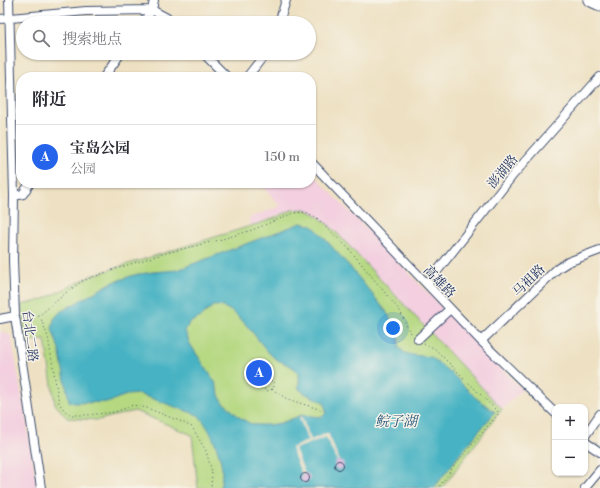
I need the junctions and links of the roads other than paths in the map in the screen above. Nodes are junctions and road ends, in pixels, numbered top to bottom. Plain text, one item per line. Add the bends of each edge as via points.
1 (9, 0) edge
2 (154, 0) edge
3 (286, 0) edge
4 (589, 0) edge
5 (600, 5) edge
6 (152, 10) junction
7 (38, 16) edge
8 (148, 16) edge
9 (163, 16) edge
10 (281, 16) edge
11 (16, 18) edge
12 (0, 19) edge
13 (9, 19) junction
14 (116, 60) edge
15 (210, 60) edge
16 (260, 60) edge
17 (108, 72) edge
18 (222, 72) edge
19 (251, 72) edge
20 (600, 77) edge
21 (316, 167) edge
22 (27, 188) edge
23 (14, 196) junction
24 (600, 250) edge
25 (427, 284) junction
26 (450, 309) junction
27 (15, 316) junction
28 (0, 319) edge
29 (418, 339) road end
30 (481, 341) junction
31 (552, 410) edge
32 (600, 414) edge
33 (588, 432) edge
34 (588, 444) edge
35 (600, 452) edge
36 (600, 470) edge
37 (41, 488) edge
38 (585, 488) edge

1 - 13 street, 台北二路
2 - 6 street
3 - 10 street
4 - 5 main road
6 - 7 street via 86,11
6 - 8 street
6 - 9 street
11 - 13 street
12 - 13 street
13 - 23 street, 台北二路
14 - 17 street
15 - 18 street
16 - 19 street
20 - 25 street, 澎湖路 via 513,175
21 - 25 street, 高雄路
22 - 23 street via 23,194
23 - 27 street, 台北二路
24 - 30 street, 马祖路 via 557,269
25 - 26 street, 高雄路
26 - 29 street
26 - 30 street, 高雄路
27 - 28 street
27 - 37 street, 台北二路
30 - 31 street, 高雄路
32 - 33 street
34 - 35 street
36 - 38 street

